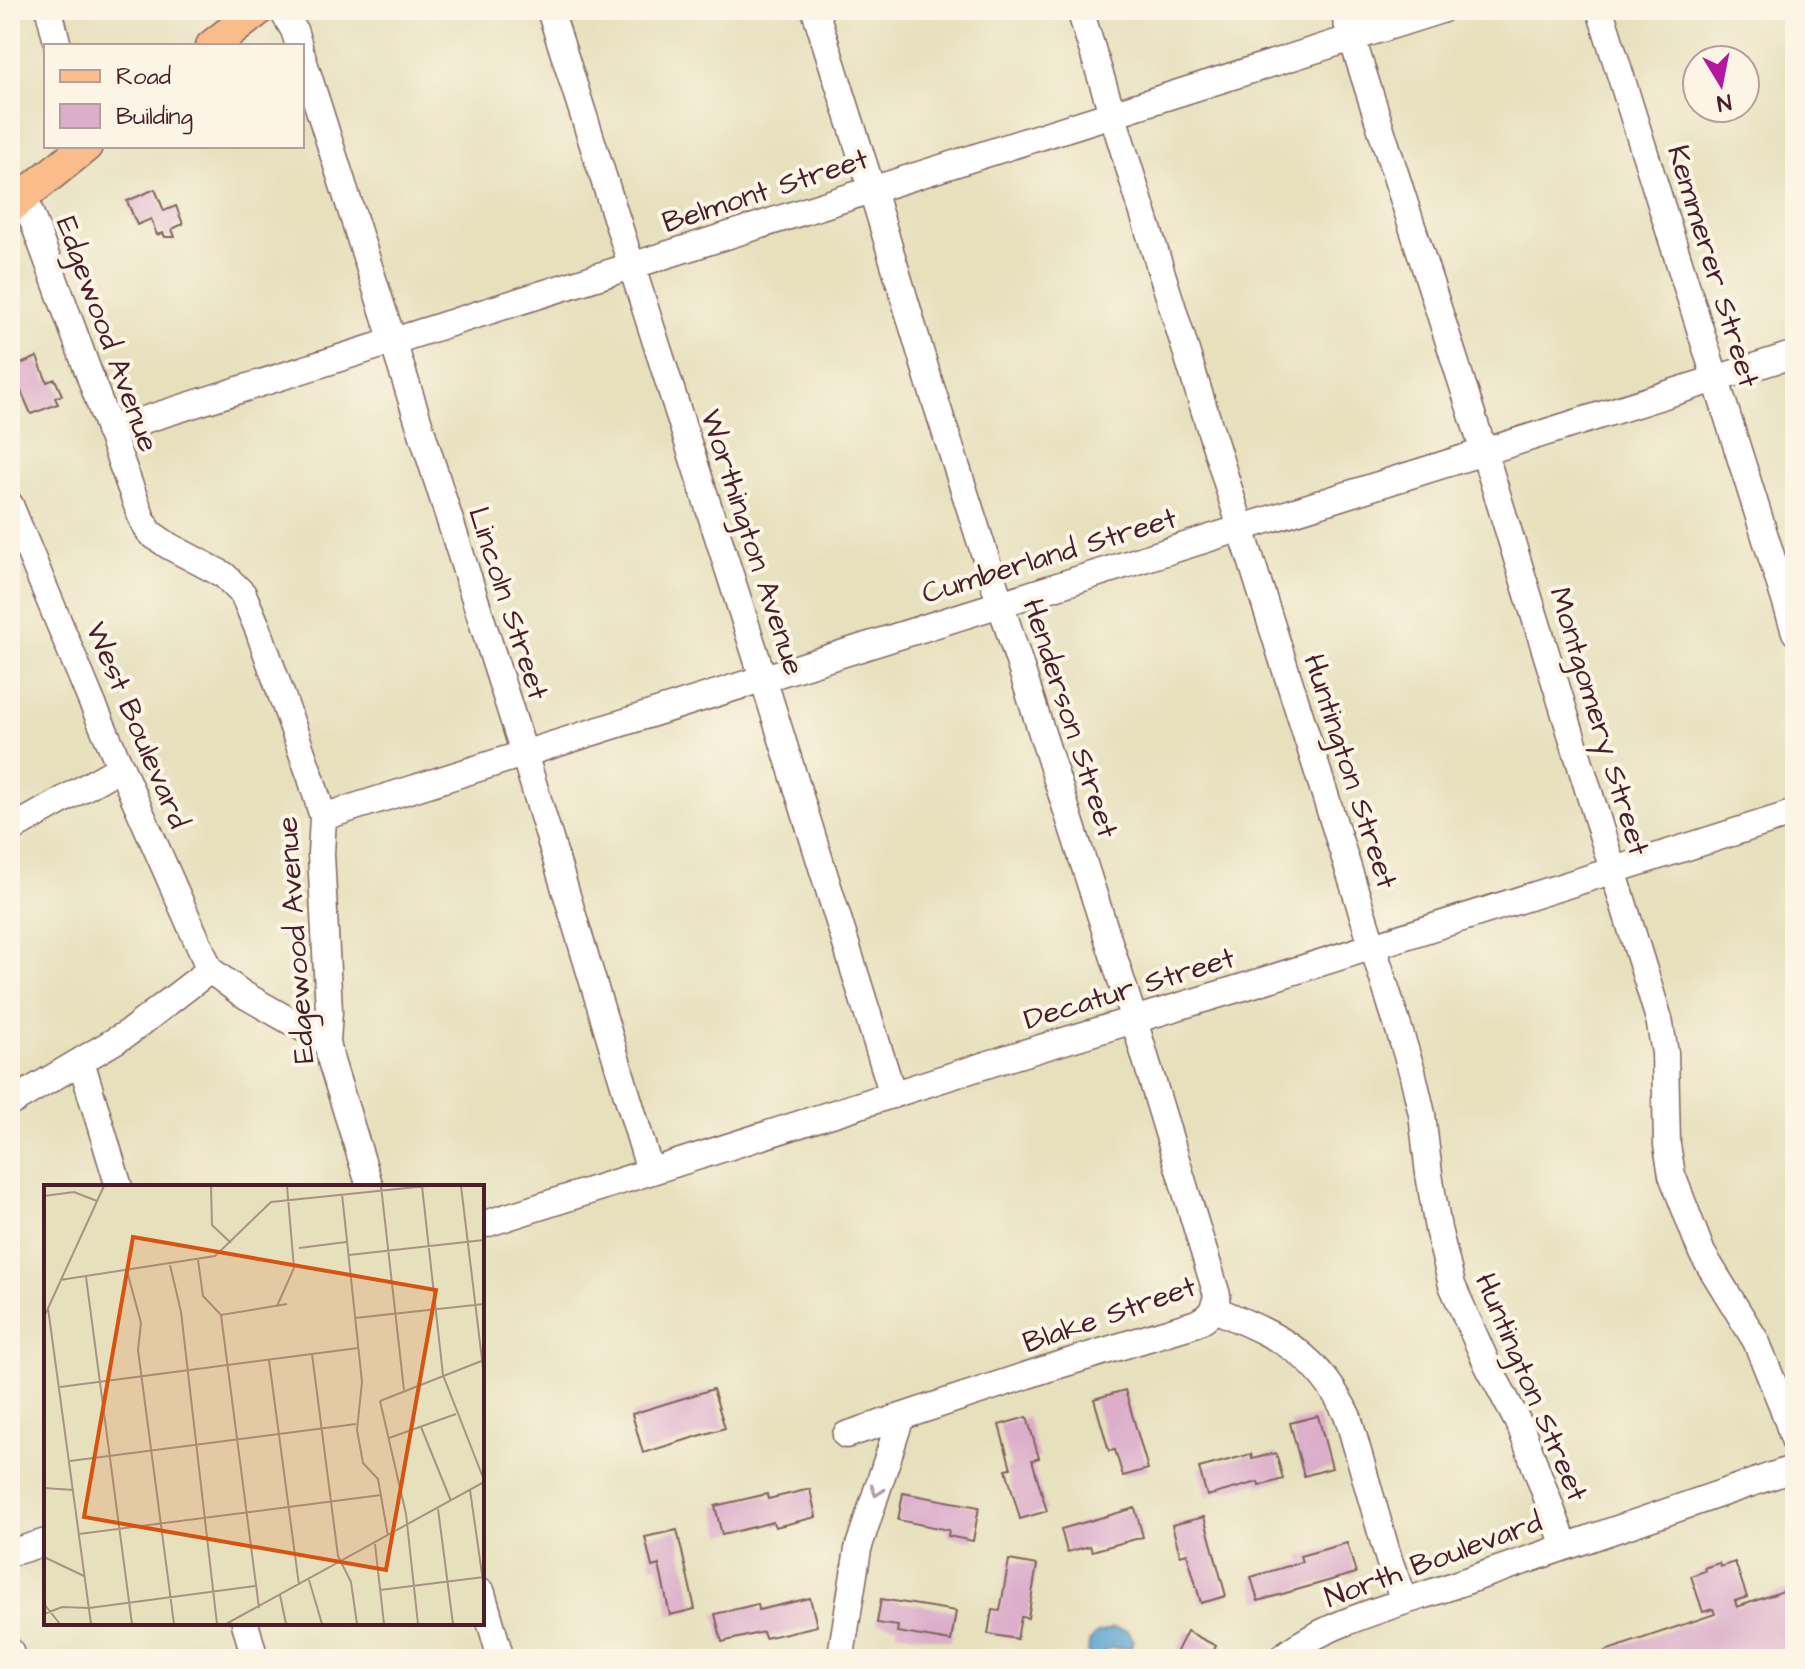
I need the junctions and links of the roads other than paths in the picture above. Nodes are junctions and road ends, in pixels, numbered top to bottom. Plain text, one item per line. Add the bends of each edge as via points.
1 (49, 10) edge
2 (258, 10) edge
3 (282, 10) edge
4 (550, 10) edge
5 (815, 10) edge
6 (1080, 10) edge
7 (1343, 10) edge
8 (1441, 10) edge
9 (1600, 10) edge
10 (1351, 38) junction
11 (58, 44) edge
12 (215, 44) edge
13 (298, 44) edge
14 (304, 62) edge
15 (1112, 114) junction
16 (83, 148) edge
17 (872, 190) junction
18 (17, 201) edge
19 (632, 266) junction
20 (392, 342) junction
21 (1795, 354) edge
22 (1716, 379) junction
23 (109, 431) junction
24 (1484, 452) junction
25 (10, 505) edge
26 (1241, 528) junction
27 (1001, 604) junction
28 (1795, 632) edge
29 (763, 678) junction
30 (524, 753) junction
31 (121, 767) junction
32 (1795, 813) edge
33 (323, 817) junction
34 (10, 830) edge
35 (1613, 871) junction
36 (1373, 946) junction
37 (210, 970) junction
38 (1134, 1020) junction
39 (327, 1042) junction
40 (81, 1061) junction
41 (893, 1095) junction
42 (10, 1103) edge
43 (650, 1171) junction
44 (118, 1185) edge
45 (369, 1185) edge
46 (484, 1224) edge
47 (1214, 1309) junction
48 (901, 1417) junction
49 (846, 1435) dead end
50 (1795, 1442) edge
51 (1795, 1468) edge
52 (44, 1543) edge
53 (1565, 1546) junction
54 (10, 1553) edge
55 (484, 1600) edge
56 (1404, 1601) junction
57 (246, 1625) edge
58 (10, 1651) edge
59 (12, 1659) edge
60 (255, 1659) edge
61 (501, 1659) edge
62 (843, 1659) edge
63 (1280, 1659) edge

1 - 11 street
2 - 12 main road
3 - 13 street
4 - 19 street, Worthington Avenue
5 - 17 street, Henderson Street
6 - 15 street, Huntington Street
7 - 10 street, Montgomery Street
8 - 10 street, Belmont Street
9 - 22 street, Kemmerer Street
10 - 15 street, Belmont Street
10 - 24 street, Montgomery Street
14 - 20 street, Lincoln Street
15 - 17 street, Belmont Street
15 - 26 street, Huntington Street
16 - 18 main road
17 - 19 street, Belmont Street
17 - 27 street, Henderson Street
18 - 23 street, Edgewood Avenue
19 - 20 street, Belmont Street
19 - 29 street, Worthington Avenue
20 - 23 street, Belmont Street
20 - 30 street, Lincoln Street
21 - 22 street, Cumberland Street
22 - 24 street, Cumberland Street
22 - 28 street, Kemmerer Street
23 - 33 street, Edgewood Avenue via 150,533 224,575 243,594
24 - 26 street, Cumberland Street
24 - 35 street, Montgomery Street
25 - 31 street, West Boulevard
26 - 27 street, Cumberland Street
26 - 36 street, Huntington Street
27 - 29 street, Cumberland Street
27 - 38 street, Henderson Street
29 - 30 street, Cumberland Street
29 - 41 street, Worthington Avenue
30 - 33 street, Cumberland Street
30 - 43 street, Lincoln Street
31 - 34 street
31 - 37 street, West Boulevard
32 - 35 street, Decatur Street
33 - 39 street, Edgewood Avenue
35 - 36 street, Decatur Street
35 - 50 street, Montgomery Street via 1659,1019 1672,1175 1702,1253 1756,1341
36 - 38 street, Decatur Street
36 - 53 street, Huntington Street via 1412,1071 1452,1285 1521,1428
37 - 39 street
37 - 40 street via 128,1033
38 - 41 street, Decatur Street
38 - 47 street, Henderson Street via 1217,1295
39 - 45 street, Edgewood Avenue
40 - 42 street
40 - 44 street
41 - 43 street, Decatur Street
43 - 46 street, Decatur Street
47 - 48 street, Blake Street via 1194,1324
47 - 56 street, Blake Street via 1293,1348 1338,1396
48 - 49 street, Blake Street
48 -> 62 street via 858,1549
51 - 53 street, North Boulevard
52 - 54 street
53 - 56 street, North Boulevard
55 - 61 street
56 - 63 street, North Boulevard via 1309,1640
57 - 60 street
58 - 59 street

